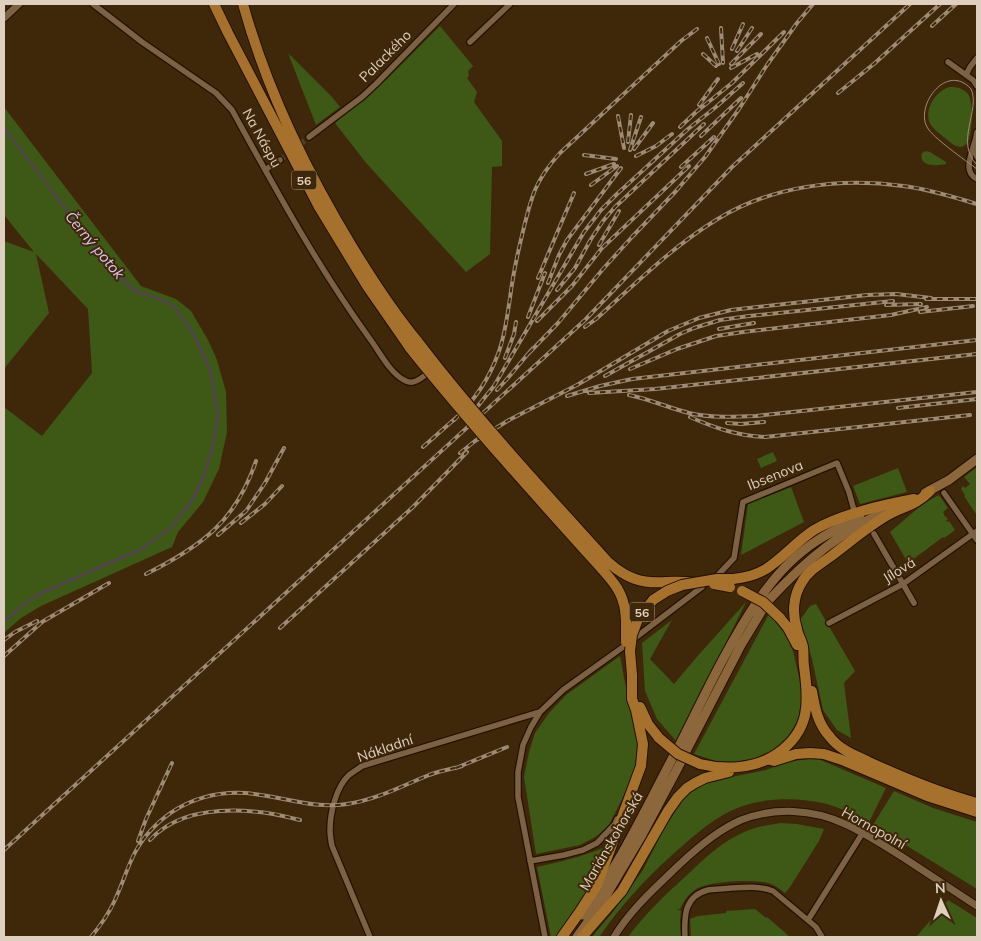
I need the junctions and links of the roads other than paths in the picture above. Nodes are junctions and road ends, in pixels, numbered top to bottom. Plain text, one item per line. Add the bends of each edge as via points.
1 (19, 4) edge
2 (92, 4) edge
3 (214, 4) edge
4 (243, 4) edge
5 (454, 4) edge
6 (510, 4) edge
7 (4, 18) edge
8 (470, 42) dead end
9 (977, 58) edge
10 (948, 62) dead end
11 (966, 75) junction
12 (977, 86) edge
13 (977, 132) edge
14 (309, 137) tunnel mouth
15 (975, 144) junction
16 (977, 157) edge
17 (280, 160) tunnel mouth
18 (265, 170) junction
19 (977, 179) edge
20 (414, 345) junction
21 (424, 376) dead end
22 (977, 459) edge
23 (930, 491) junction
24 (944, 493) dead end
25 (912, 500) junction
26 (855, 514) junction
27 (874, 534) dead end
28 (976, 535) edge
29 (717, 576) dead end
30 (732, 583) junction
31 (903, 584) junction
32 (700, 585) junction
33 (914, 603) dead end
34 (829, 623) dead end
35 (635, 638) dead end
36 (623, 647) dead end
37 (803, 658) junction
38 (632, 674) junction
39 (540, 712) junction
40 (680, 754) junction
41 (762, 761) junction
42 (730, 769) junction
43 (882, 772) junction
44 (915, 786) junction
45 (627, 802) junction
46 (977, 803) edge
47 (977, 812) edge
48 (862, 834) junction
49 (530, 861) junction
50 (977, 906) edge
51 (808, 920) junction
52 (370, 937) edge
53 (545, 937) edge
54 (562, 937) edge
55 (567, 937) edge
56 (577, 937) edge
57 (582, 937) edge
58 (614, 937) edge
59 (684, 937) edge
60 (822, 937) edge

1 - 7 street
2 - 18 street, Na Náspu via 220,96 232,110
3 - 20 highway, 56 via 318,207 363,280
4 - 20 highway, 56 via 276,100 309,171
5 - 14 street, Palackého via 376,84
6 - 8 street
9 - 11 street
10 - 11 street
11 - 12 street
13 - 15 street
15 - 16 street
15 - 19 street via 968,165
17 - 18 street
18 - 21 street, Na Náspu via 329,278 390,367 405,382 418,381
20 - 32 highway, 56, bridge via 617,570 640,580 680,580
20 - 38 highway, 56, bridge via 450,398 617,588 625,610 625,650
22 - 23 main road, Mariánskohorská
23 - 25 main road, Mariánskohorská
23 - 37 highway via 916,502 889,514 806,576 797,592 794,609
24 - 28 street
25 - 26 highway
25 - 40 main road, Mariánskohorská via 833,531 783,569
26 - 29 street, Ibsenova via 837,463 742,502 734,558
26 - 30 highway via 812,531 765,570
27 - 31 street
28 - 31 street, Jílová
30 - 32 highway, 56, bridge
30 - 37 highway, 56, bridge via 763,602 780,618
31 - 33 street
31 - 34 street, Jílová
32 - 35 street
32 - 38 highway, 56, bridge via 667,591 643,612 632,635
36 - 39 street, Nákladní via 563,690
37 - 41 highway, 56 via 808,690 805,715 788,744
37 - 43 highway, 56 via 823,728 842,748
38 - 42 highway, 56, bridge via 640,708 648,724 668,747 700,764
38 - 45 highway via 632,699 643,750
39 - 49 street, Nákladní via 523,745 518,772 518,797
39 - 52 street, Nákladní via 362,766 348,776 333,804 330,832 332,846
40 - 55 main road, Mariánskohorská via 592,903
40 - 56 main road, Mariánskohorská via 637,844
41 - 42 highway, 56
41 - 43 highway, 56 via 796,754 824,754
42 - 57 highway via 695,783 678,797 622,891
43 - 44 highway, 56
44 - 46 highway, 56
44 - 47 highway, 56 via 946,803
45 - 49 street via 615,824 597,843 570,854
45 - 54 highway via 597,885
48 - 50 street, Hornopolní
48 - 51 street
48 - 58 street, Hornopolní via 836,820 798,812 773,812 742,820 719,832 686,858 641,902
49 - 53 street, Nákladní
51 - 59 street via 768,889 709,890 694,897 690,904 684,920
51 - 60 street

